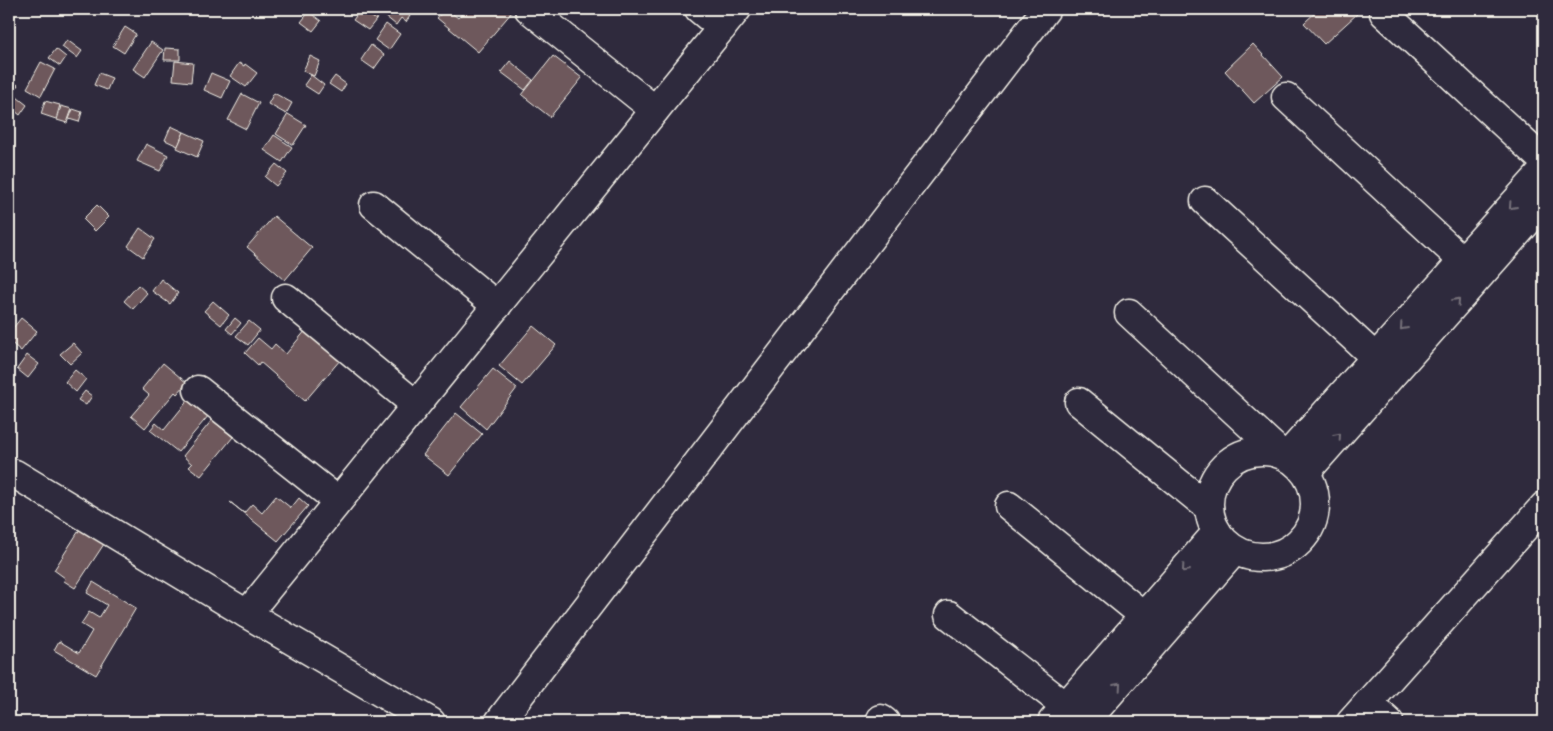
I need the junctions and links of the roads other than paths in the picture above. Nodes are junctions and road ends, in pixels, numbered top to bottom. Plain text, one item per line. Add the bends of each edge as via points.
1 (530, 9) edge
2 (699, 9) edge
3 (1046, 9) edge
4 (1384, 13) dead end
5 (730, 18) edge
6 (1286, 97) dead end
7 (655, 110) junction
8 (1544, 161) edge
9 (1544, 170) edge
10 (1205, 201) dead end
11 (1544, 203) edge
12 (374, 205) dead end
13 (1462, 261) junction
14 (286, 298) dead end
15 (497, 306) junction
16 (1129, 313) dead end
17 (1384, 366) junction
18 (198, 390) dead end
19 (1079, 402) dead end
20 (416, 405) junction
21 (1291, 460) junction
22 (9, 472) edge
23 (338, 501) junction
24 (1010, 506) dead end
25 (1544, 506) edge
26 (1220, 530) junction
27 (247, 614) junction
28 (949, 614) dead end
29 (1154, 624) junction
30 (1360, 713) edge
31 (1072, 718) edge
32 (431, 722) edge
33 (499, 722) edge
34 (1389, 722) edge

1 - 7 street
2 - 5 street
3 - 33 street
4 - 8 street
5 - 7 street
6 - 13 street
7 - 15 street
9 -> 13 street
10 - 17 street
17 -> 11 street
12 - 15 street
13 -> 17 street
14 - 20 street
15 - 20 street
16 - 21 street
17 - 21 street
18 - 23 street
19 - 26 street
20 - 23 street
21 - 26 street via 1254,451 1230,461 1213,482
21 - 26 street via 1315,495 1314,519 1302,540 1282,553 1258,557
22 - 27 street
23 - 27 street
24 - 29 street
25 - 30 street
26 - 29 street
27 - 32 street
28 - 31 street
29 - 31 street
30 - 34 street

